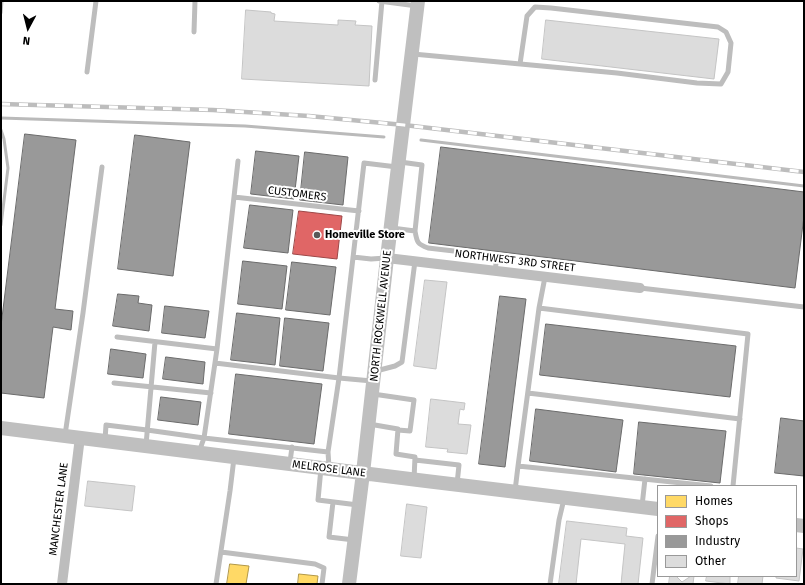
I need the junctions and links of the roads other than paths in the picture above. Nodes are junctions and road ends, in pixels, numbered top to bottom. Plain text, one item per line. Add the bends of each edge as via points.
1 (96, 1) edge
2 (195, 1) edge
3 (381, 1) edge
4 (418, 3) edge
5 (194, 32) dead end
6 (412, 54) junction
7 (520, 64) junction
8 (87, 72) dead end
9 (375, 80) dead end
10 (238, 161) dead end
11 (399, 164) junction
12 (102, 167) dead end
13 (234, 197) junction
14 (358, 211) junction
15 (391, 228) junction
16 (415, 231) junction
17 (353, 257) junction
18 (387, 258) junction
19 (415, 262) junction
20 (495, 271) junction
21 (545, 277) junction
22 (640, 288) joint
23 (804, 307) edge
24 (539, 308) junction
25 (117, 337) dead end
26 (156, 342) junction
27 (217, 349) junction
28 (215, 363) junction
29 (339, 378) junction
30 (373, 382) junction
31 (114, 383) dead end
32 (152, 387) junction
33 (210, 393) junction
34 (528, 394) junction
35 (740, 419) junction
36 (368, 424) junction
37 (1, 428) edge
38 (147, 430) junction
39 (398, 430) junction
40 (65, 436) junction
41 (80, 437) junction
42 (204, 438) junction
43 (105, 441) junction
44 (146, 446) junction
45 (292, 447) junction
46 (328, 452) junction
47 (199, 453) junction
48 (234, 457) junction
49 (415, 460) junction
50 (289, 464) junction
51 (518, 466) junction
52 (325, 468) junction
53 (363, 473) junction
54 (645, 479) junction
55 (414, 480) junction
56 (457, 485) junction
57 (702, 485) edge
58 (733, 485) edge
59 (515, 492) junction
60 (564, 498) junction
61 (334, 502) junction
62 (359, 506) junction
63 (642, 507) junction
64 (657, 509) edge
65 (354, 540) junction
66 (657, 544) edge
67 (221, 552) junction
68 (62, 584) edge
69 (216, 584) edge
70 (322, 584) edge
71 (349, 584) edge
72 (550, 584) edge
73 (652, 584) edge

1 - 8 lane
2 - 5 lane
3 - 4 lane
3 - 9 lane
4 - 6 street, NORTH ROCKWELL AVENUE
6 - 7 lane
6 - 11 street, NORTH ROCKWELL AVENUE
7 - 7 lane via 721,84 728,72 731,43 726,32 718,27 535,7 527,16
10 - 13 lane
11 - 14 lane via 364,163
11 - 15 street, NORTH ROCKWELL AVENUE
11 - 16 lane via 422,165
12 - 40 lane
13 - 14 lane, CUSTOMERS
13 - 27 lane
14 - 17 lane
15 - 16 lane
15 - 18 street, NORTH ROCKWELL AVENUE
16 - 20 lane via 421,246 497,256
17 - 18 lane
17 - 29 lane
18 - 19 street, NORTHWEST 3RD STREET
18 - 30 street, NORTH ROCKWELL AVENUE
19 - 20 street, NORTHWEST 3RD STREET
19 - 30 lane via 402,362
20 - 21 street, NORTHWEST 3RD STREET
21 - 22 street, NORTHWEST 3RD STREET
21 - 24 lane
22 - 23 lane
24 - 34 lane
24 - 35 lane via 748,334
25 - 26 lane
26 - 27 lane
26 - 32 lane
27 - 28 lane
28 - 29 lane
28 - 33 lane
29 - 30 lane
29 - 46 lane
30 - 36 street, NORTH ROCKWELL AVENUE
30 - 39 lane via 414,400 410,431
31 - 32 lane
32 - 33 lane
32 - 38 lane
33 - 42 lane
34 - 35 lane
34 - 51 lane
35 - 58 lane
36 - 39 lane
36 - 53 street, NORTH ROCKWELL AVENUE
37 - 40 street, MELROSE LANE
38 - 42 lane
38 - 43 lane via 106,425
38 - 44 lane
39 - 49 lane via 396,454 415,457
40 - 41 street, MELROSE LANE
41 - 43 street, MELROSE LANE
41 - 68 street, MANCHESTER LANE
42 - 45 lane
42 - 47 lane
43 - 44 street, MELROSE LANE
44 - 47 street, MELROSE LANE
45 - 46 lane
45 - 50 lane
46 - 52 lane
47 - 48 street, MELROSE LANE
48 - 50 street, MELROSE LANE
48 - 67 lane
49 - 55 lane
49 - 56 lane via 459,465
50 - 52 street, MELROSE LANE
51 - 54 lane
51 - 59 lane
52 - 53 street, MELROSE LANE
52 - 61 lane via 318,500
53 - 55 street, MELROSE LANE
53 - 62 street, NORTH ROCKWELL AVENUE
54 - 57 lane
54 - 63 lane
55 - 56 street, MELROSE LANE
56 - 59 street, MELROSE LANE
59 - 60 street, MELROSE LANE
60 - 63 street, MELROSE LANE
60 - 72 lane
61 - 62 lane
61 - 65 lane via 329,537
62 - 65 street, NORTH ROCKWELL AVENUE
63 - 64 street, MELROSE LANE
65 - 71 street, NORTH ROCKWELL AVENUE
66 - 73 lane
67 - 69 lane
67 - 70 lane via 315,564 324,568

